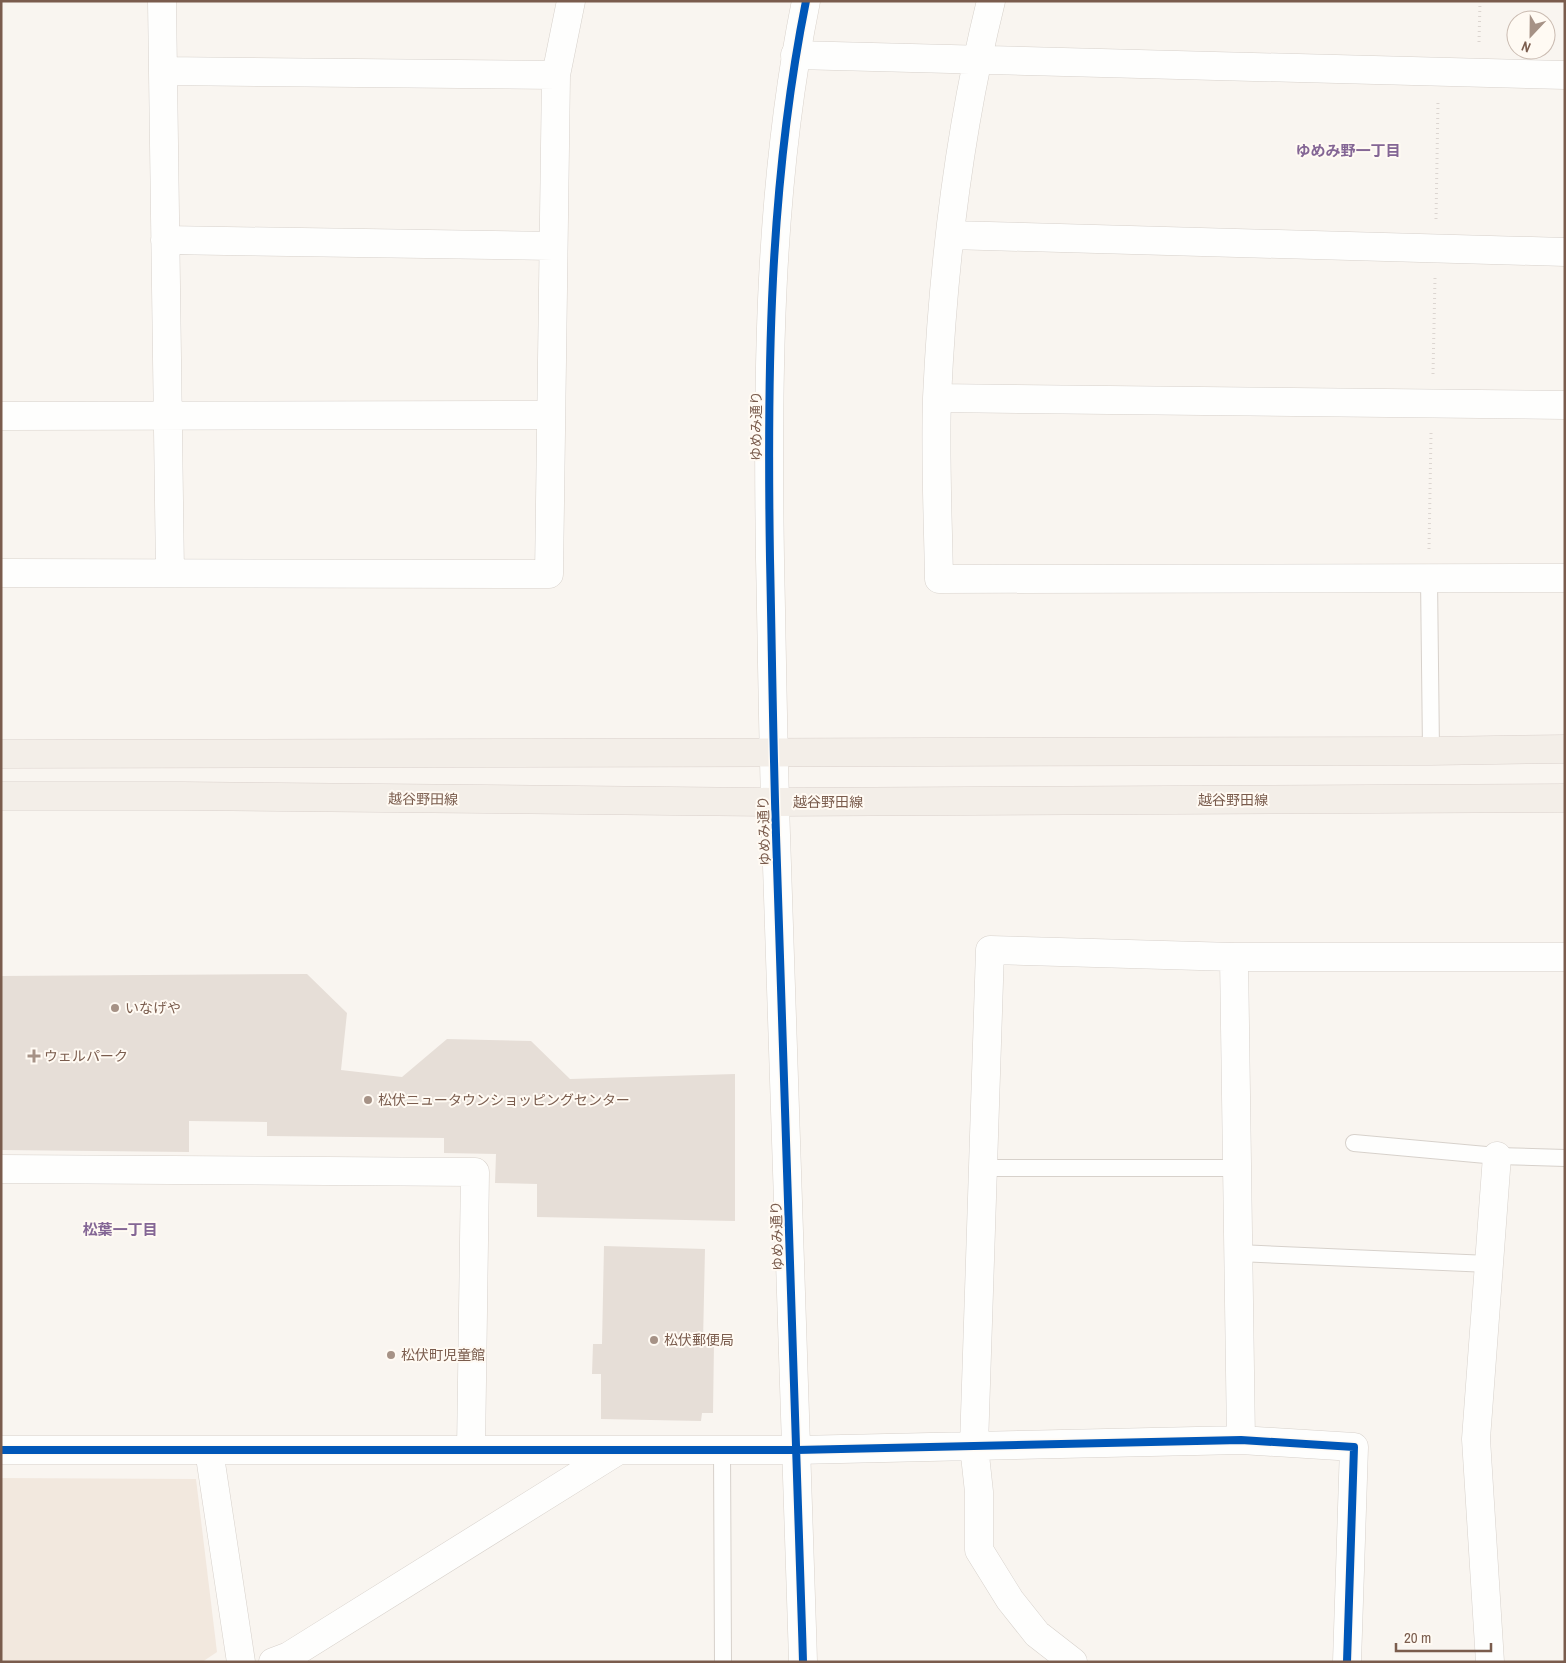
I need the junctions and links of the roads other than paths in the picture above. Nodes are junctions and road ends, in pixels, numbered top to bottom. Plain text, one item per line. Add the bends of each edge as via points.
1 (162, 1) edge
2 (572, 1) edge
3 (806, 1) edge
4 (990, 1) edge
5 (795, 55) junction
6 (976, 60) junction
7 (163, 71) junction
8 (556, 75) junction
9 (1565, 75) edge
10 (950, 235) junction
11 (165, 240) junction
12 (553, 246) junction
13 (1565, 252) edge
14 (937, 398) junction
15 (1, 403) edge
16 (1565, 405) edge
17 (1, 416) edge
18 (168, 416) junction
19 (551, 416) junction
20 (1, 573) edge
21 (170, 573) junction
22 (1429, 578) junction
23 (1565, 578) edge
24 (1565, 749) edge
25 (773, 751) junction
26 (1431, 751) junction
27 (1, 754) edge
28 (1, 796) edge
29 (1565, 798) edge
30 (775, 802) junction
31 (1565, 956) edge
32 (1234, 957) junction
33 (1354, 1143) dead end
34 (1497, 1156) junction
35 (1565, 1158) edge
36 (983, 1168) junction
37 (1237, 1168) junction
38 (1, 1169) edge
39 (1238, 1252) junction
40 (1489, 1264) junction
41 (1240, 1440) junction
42 (974, 1446) junction
43 (1, 1450) edge
44 (209, 1450) junction
45 (471, 1450) junction
46 (619, 1450) junction
47 (722, 1450) junction
48 (797, 1450) junction
49 (241, 1662) edge
50 (273, 1662) edge
51 (723, 1662) edge
52 (804, 1662) edge
53 (1073, 1662) edge
54 (1347, 1662) edge
55 (1490, 1662) edge

1 - 7 street
2 - 8 street
3 - 5 street, ゆめみ通り
4 - 6 street
5 - 6 street
5 - 25 street, ゆめみ通り via 771,297 768,426
6 - 9 street
6 - 10 street
7 - 8 street
7 - 11 street
8 - 12 street
10 - 13 street
10 - 14 street
11 - 12 street
11 - 18 street
12 - 19 street
14 - 16 street
14 - 22 street via 939,579
15 - 17 street
17 - 18 street
18 - 19 street
18 - 21 street
19 - 21 street via 549,574
20 - 21 street
22 - 23 street
22 - 26 lane
24 - 26 main road
25 - 26 main road
25 - 27 main road
25 - 30 street, ゆめみ通り
28 - 30 main road, 越谷野田線
29 - 30 main road, 越谷野田線
30 - 48 street, ゆめみ通り
31 - 32 street
32 - 36 street via 990,950
32 - 37 street
33 - 34 lane
34 - 35 lane
34 - 40 street
36 - 37 lane
36 - 42 street
37 - 39 street
38 - 45 street via 475,1172
39 - 40 lane
39 - 41 street
40 - 55 street via 1476,1439
41 - 42 street
41 - 54 street via 1354,1447
42 - 48 street
42 - 53 street via 979,1492 979,1550 1010,1600 1037,1634
43 - 44 street
44 - 45 street
44 - 49 street
45 - 46 street
46 - 47 street
46 - 50 street via 289,1656
47 - 48 street
47 - 51 lane
48 - 52 street, ゆめみ通り

